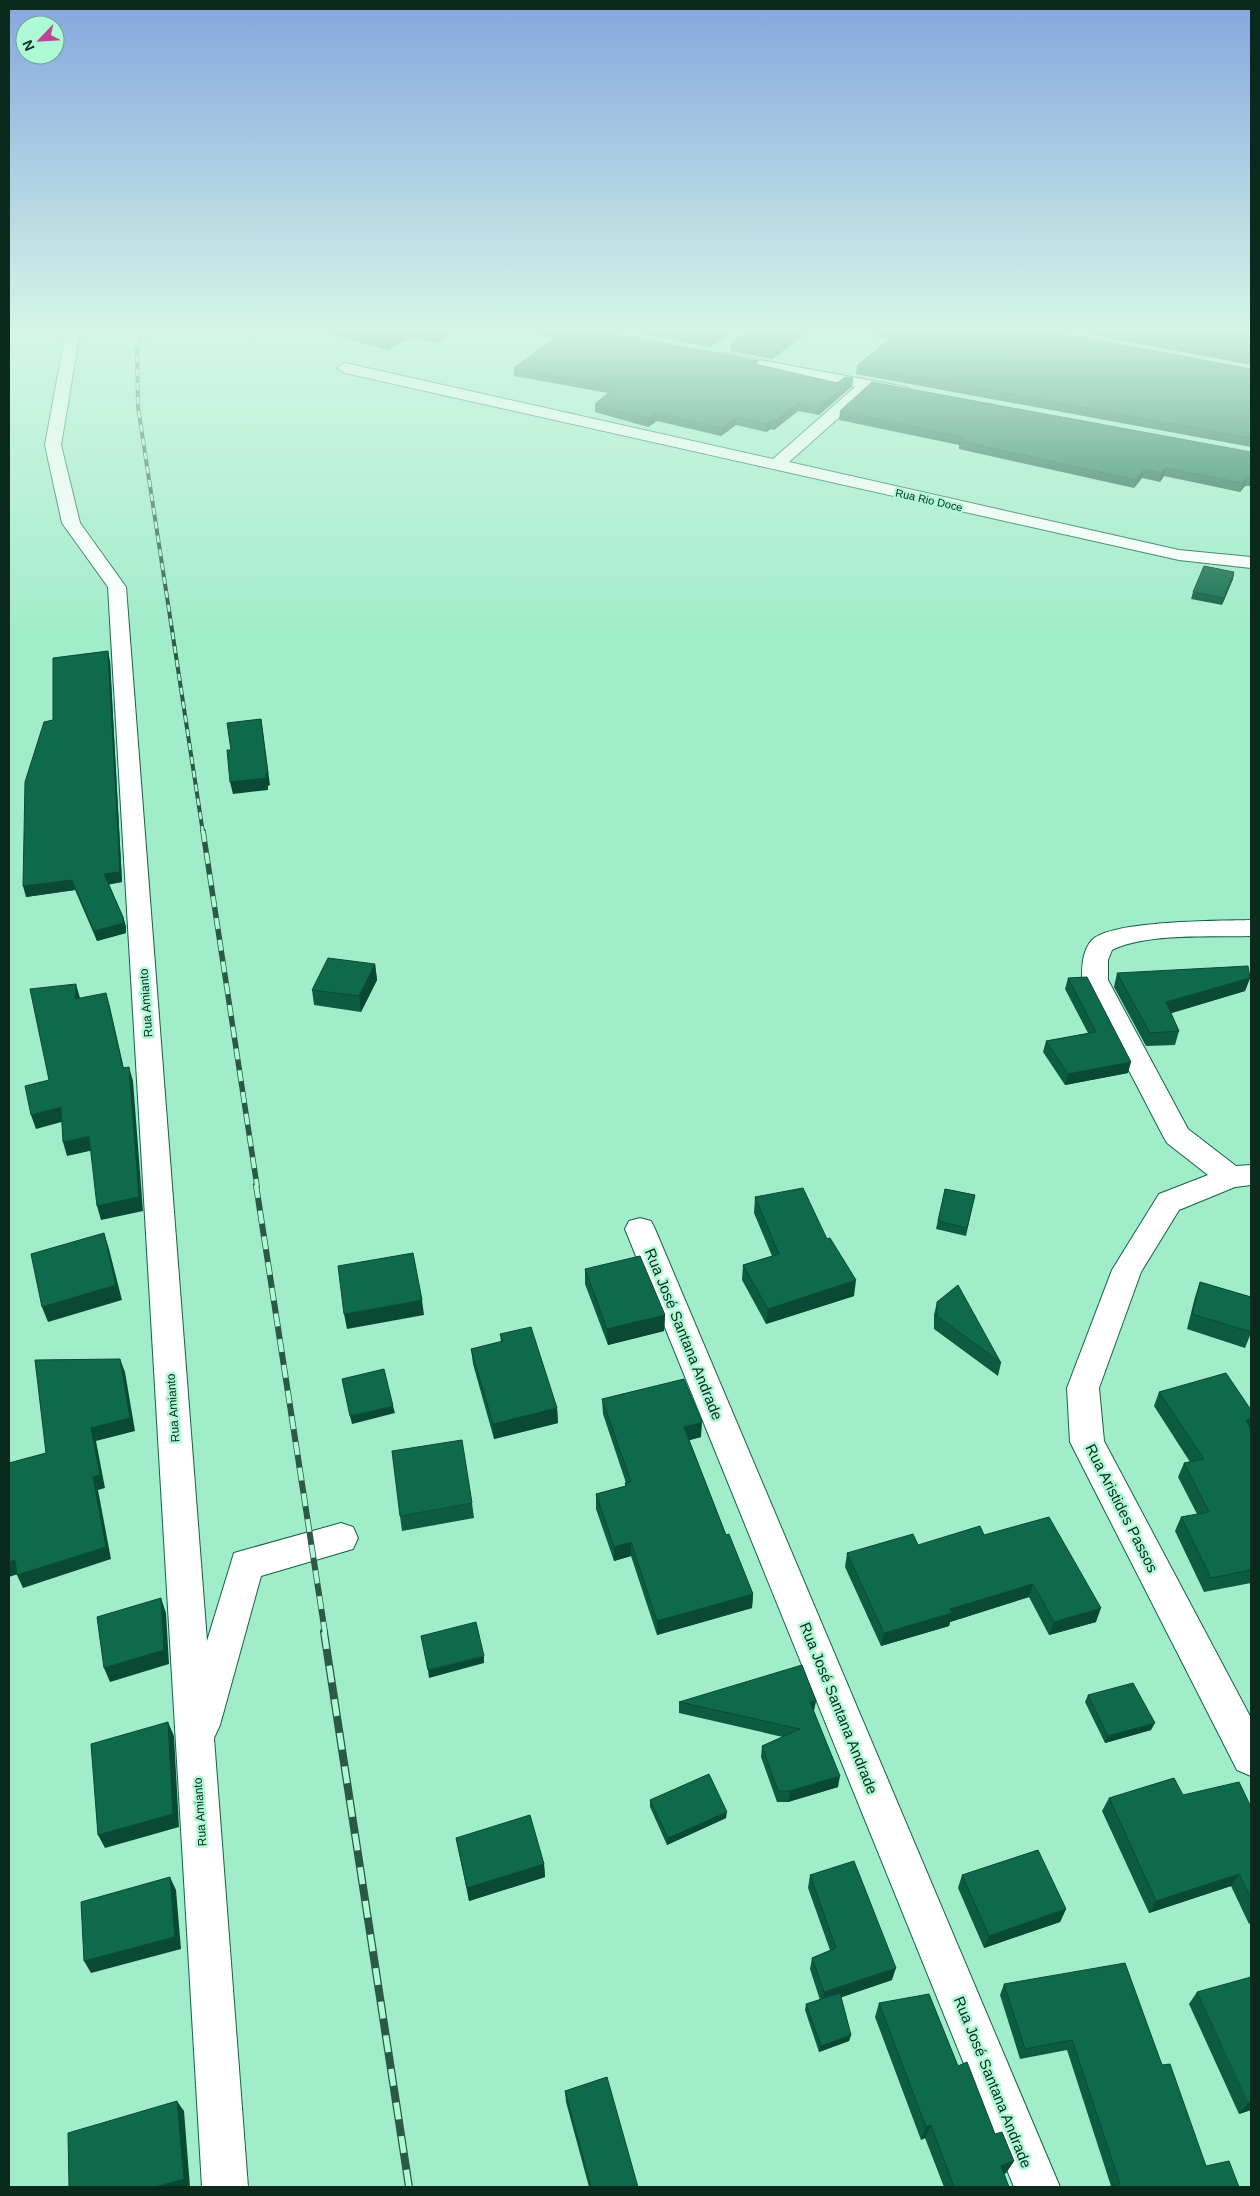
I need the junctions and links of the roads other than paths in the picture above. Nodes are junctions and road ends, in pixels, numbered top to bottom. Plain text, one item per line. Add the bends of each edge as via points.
1 (55, 431) edge
2 (624, 431) edge
3 (814, 431) edge
4 (775, 466) junction
5 (1251, 563) edge
6 (1251, 928) edge
7 (1241, 1176) edge
8 (640, 1229) dead end
9 (341, 1538) dead end
10 (196, 1744) junction
11 (1251, 1757) edge
12 (225, 2187) edge
13 (1037, 2187) edge

1 - 10 street, Rua Amianto via 53,445 71,523 117,587
2 - 4 street, Rua Rio Doce
3 - 4 street
4 - 5 street, Rua Rio Doce via 1179,556
6 - 7 street via 1128,936 1103,943 1094,958 1095,980 1177,1136
7 - 11 street, Rua Aristides Passos via 1169,1202 1127,1270 1083,1388 1087,1442
8 - 13 street, Rua José Santana Andrade
9 - 10 street via 247,1564
10 - 12 street, Rua Amianto

